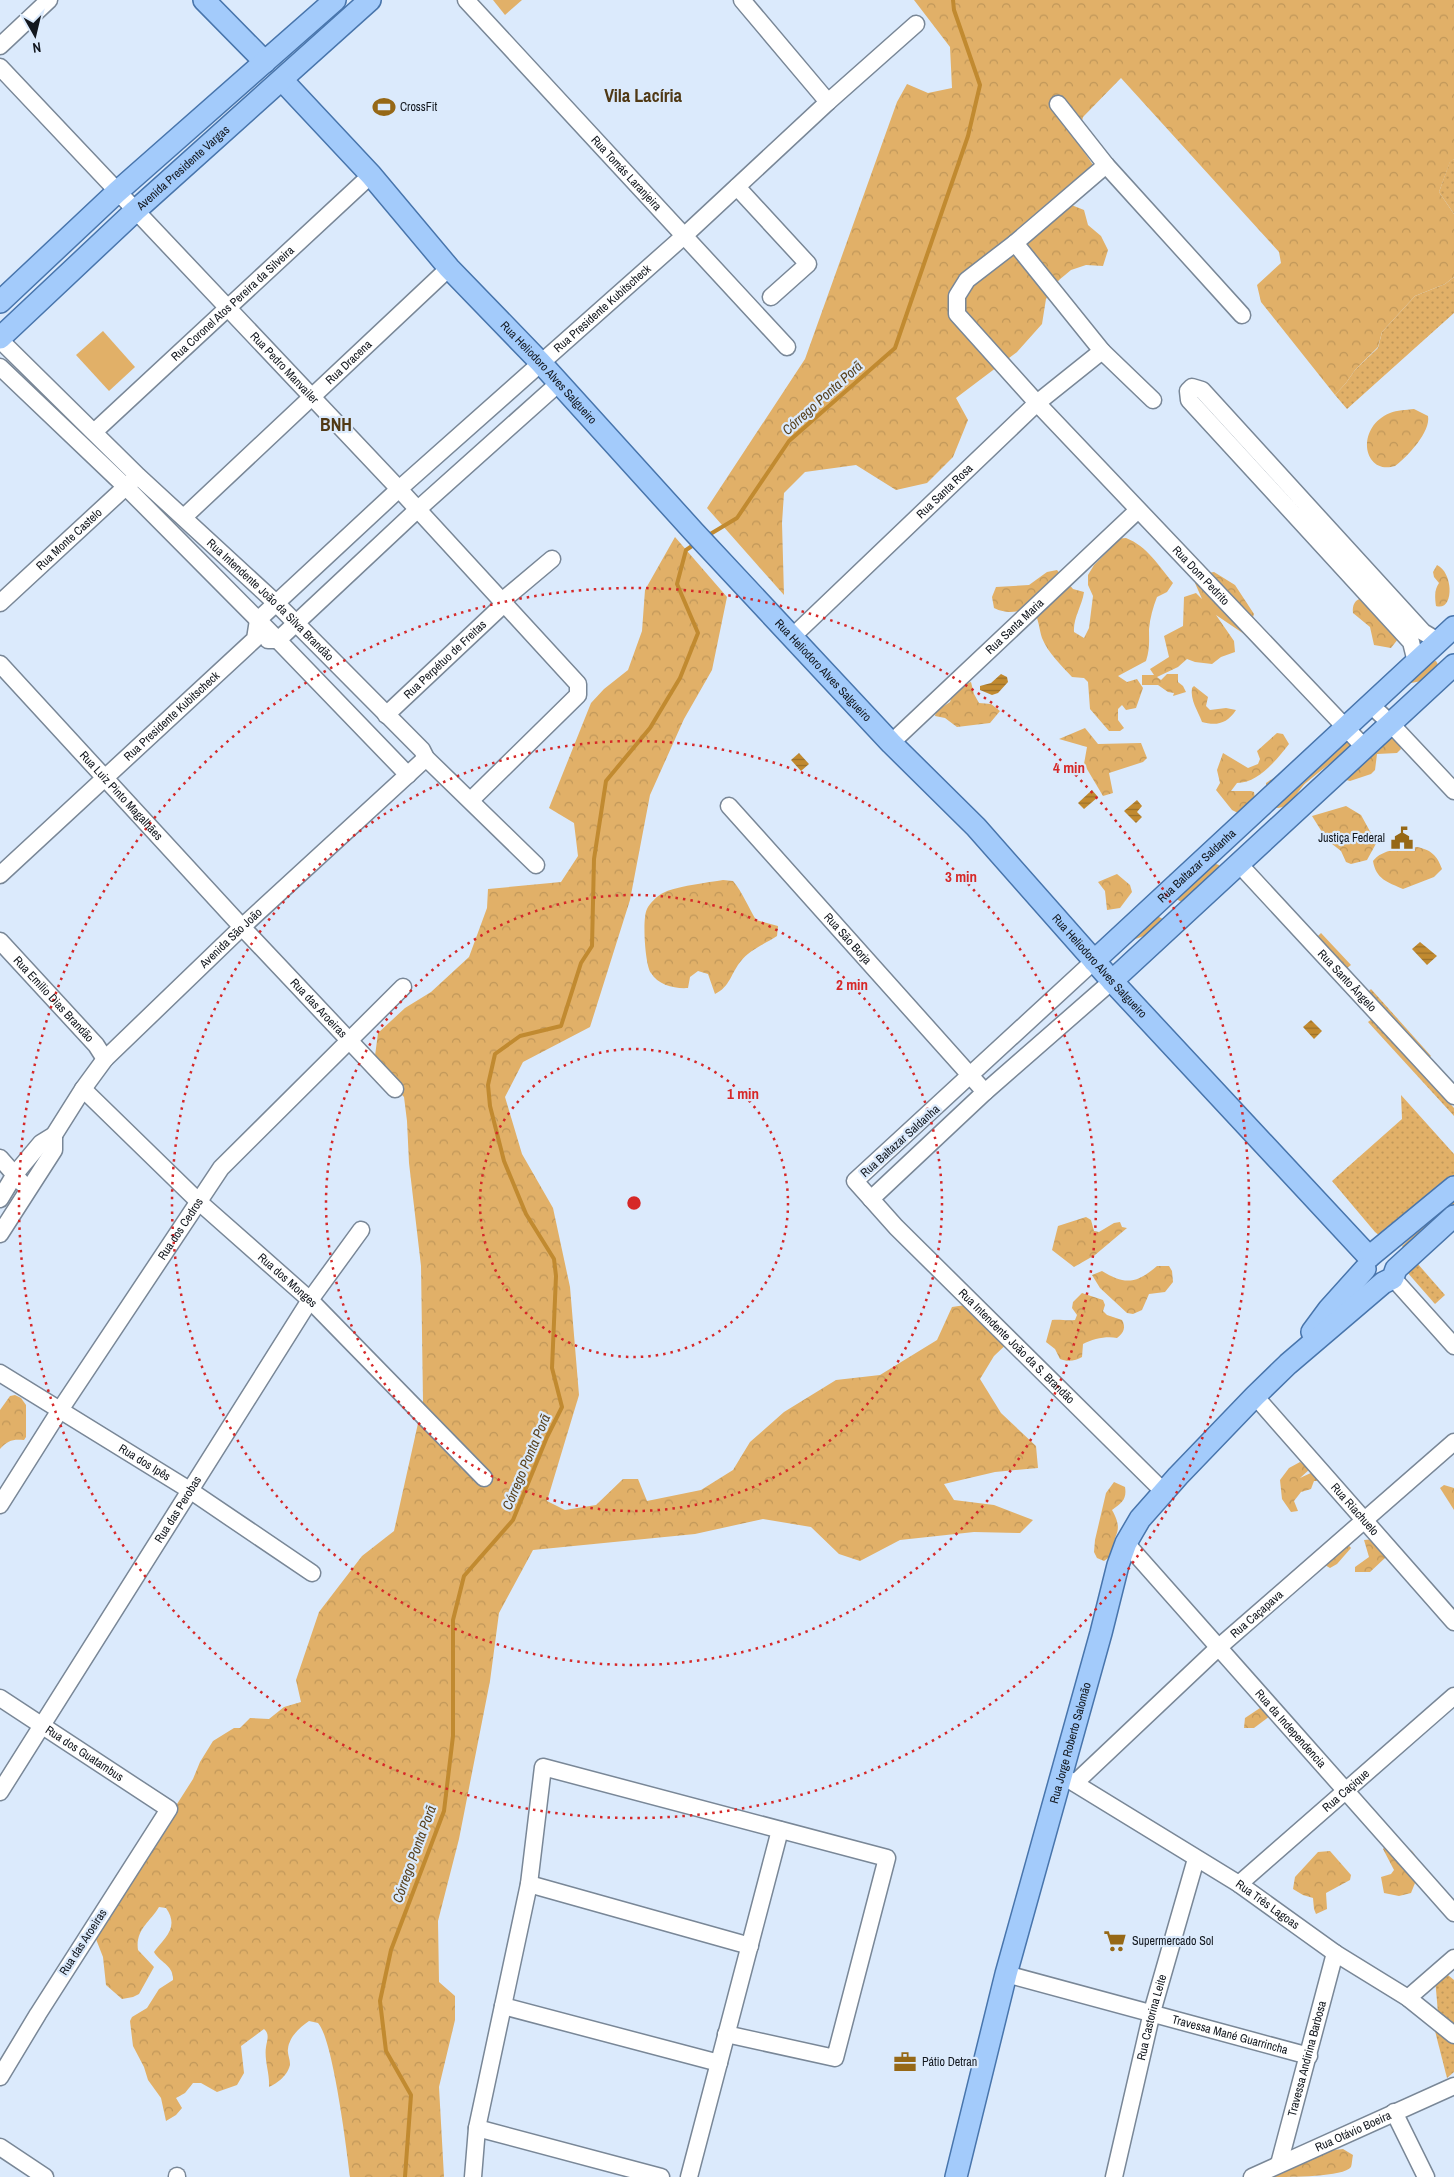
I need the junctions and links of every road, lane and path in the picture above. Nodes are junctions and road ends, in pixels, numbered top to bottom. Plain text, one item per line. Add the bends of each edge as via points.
1 (49, 0) edge
2 (204, 0) edge
3 (335, 0) edge
4 (370, 0) edge
5 (466, 0) edge
6 (742, 0) edge
7 (916, 24) dead end
8 (0, 46) edge
9 (265, 62) junction
10 (0, 67) edge
11 (282, 80) junction
12 (828, 102) junction
13 (1058, 104) dead end
14 (1106, 165) junction
15 (371, 175) junction
16 (737, 187) junction
17 (117, 192) junction
18 (135, 210) junction
19 (684, 236) junction
20 (1015, 243) junction
21 (449, 268) junction
22 (771, 298) dead end
23 (0, 302) edge
24 (227, 308) junction
25 (1242, 315) dead end
26 (0, 339) edge
27 (786, 347) dead end
28 (1102, 352) junction
29 (540, 362) junction
30 (0, 367) edge
31 (559, 383) junction
32 (310, 397) junction
33 (1153, 400) dead end
34 (1037, 403) junction
35 (94, 432) junction
36 (138, 476) junction
37 (126, 487) junction
38 (399, 489) junction
39 (1298, 506) junction
40 (417, 510) junction
41 (1138, 510) junction
42 (184, 518) junction
43 (552, 559) dead end
44 (503, 602) junction
45 (0, 603) edge
46 (276, 603) junction
47 (258, 620) junction
48 (296, 622) junction
49 (1454, 627) edge
50 (792, 637) junction
51 (255, 639) junction
52 (278, 640) junction
53 (1438, 641) junction
54 (1416, 662) junction
55 (0, 664) edge
56 (1454, 665) edge
57 (1371, 705) junction
58 (386, 715) junction
59 (1391, 724) junction
60 (1344, 727) junction
61 (892, 743) junction
62 (1365, 748) junction
63 (426, 758) junction
64 (408, 775) junction
65 (105, 777) junction
66 (1454, 791) edge
67 (471, 800) junction
68 (729, 806) dead end
69 (536, 864) dead end
70 (1239, 864) junction
71 (0, 875) edge
72 (242, 927) junction
73 (0, 940) edge
74 (1094, 961) junction
75 (1112, 981) junction
76 (403, 988) dead end
77 (349, 1041) junction
78 (106, 1059) junction
79 (971, 1076) junction
80 (395, 1088) dead end
81 (83, 1089) junction
82 (986, 1092) junction
83 (1454, 1096) edge
84 (54, 1135) junction
85 (0, 1158) edge
86 (14, 1174) junction
87 (1454, 1187) edge
88 (27, 1189) junction
89 (0, 1199) edge
90 (870, 1199) junction
91 (198, 1201) junction
92 (1454, 1216) edge
93 (361, 1230) dead end
94 (0, 1234) edge
95 (1371, 1260) junction
96 (1391, 1277) junction
97 (310, 1300) junction
98 (1454, 1346) edge
99 (1288, 1364) junction
100 (0, 1373) edge
101 (1255, 1396) junction
102 (60, 1410) junction
103 (1454, 1442) edge
104 (484, 1478) dead end
105 (191, 1491) junction
106 (1164, 1492) junction
107 (0, 1505) edge
108 (1364, 1522) junction
109 (1126, 1543) junction
110 (312, 1573) dead end
111 (1454, 1622) edge
112 (1220, 1647) junction
113 (1454, 1696) edge
114 (0, 1698) edge
115 (42, 1726) junction
116 (1068, 1780) junction
117 (1346, 1790) junction
118 (0, 1792) edge
119 (169, 1809) joint
120 (780, 1830) junction
121 (1196, 1859) junction
122 (529, 1884) junction
123 (1240, 1884) junction
124 (1454, 1913) edge
125 (750, 1946) junction
126 (1336, 1953) junction
127 (1454, 1958) edge
128 (1006, 1974) junction
129 (1408, 1998) junction
130 (503, 2006) junction
131 (1152, 2012) junction
132 (726, 2034) junction
133 (1454, 2035) edge
134 (1309, 2056) junction
135 (719, 2063) junction
136 (0, 2077) edge
137 (1454, 2086) edge
138 (1394, 2112) junction
139 (478, 2128) junction
140 (0, 2147) edge
141 (1279, 2164) junction
142 (1256, 2176) edge
143 (46, 2177) edge
144 (473, 2177) edge
145 (661, 2177) edge
146 (689, 2177) edge
147 (956, 2177) edge
148 (1114, 2177) edge
149 (1426, 2177) edge

1 - 8 street
2 - 9 main road
3 - 9 main road, Avenida Presidente Vargas
4 - 11 main road, Avenida Presidente Vargas
5 - 19 street, Rua Tomás Laranjeira
6 - 12 street
7 - 12 street, Rua Presidente Kubitscheck
9 - 11 main road via 263,77 272,83
9 - 17 main road, Avenida Presidente Vargas
10 - 17 street, Rua Pedro Manvailer
11 - 15 main road, Rua Heliodoro Alves Salgueiro
11 - 18 main road, Avenida Presidente Vargas
12 - 16 street, Rua Presidente Kubitscheck
13 - 14 street
14 - 20 street, Rua Dom Pedrito
14 - 25 street
15 - 21 main road, Rua Heliodoro Alves Salgueiro
15 - 24 street, Rua Coronel Atos Pereira da Silveira
16 - 19 street, Rua Presidente Kubitscheck
16 - 22 street via 808,264
17 - 18 street, Rua Pedro Manvailer
17 - 23 main road, Avenida Presidente Vargas
18 - 24 street, Rua Pedro Manvailer
18 - 26 main road, Avenida Presidente Vargas
19 - 27 street, Rua Tomás Laranjeira
19 - 29 street, Rua Presidente Kubitscheck
20 - 28 street
20 - 34 street, Rua Dom Pedrito via 967,280 957,296 957,314
21 - 29 main road, Rua Heliodoro Alves Salgueiro
21 - 32 street, Rua Dracena
24 - 32 street, Rua Pedro Manvailer
24 - 35 street, Rua Coronel Atos Pereira da Silveira
26 - 35 street, Rua Intendente João da Silva Brandão
28 - 33 street
28 - 34 street, Rua Santa Rosa
29 - 31 main road, Rua Heliodoro Alves Salgueiro
29 - 38 street, Rua Presidente Kubitscheck
30 - 37 street, Rua Intendente João da Silva Brandão
31 - 40 street
31 - 50 main road, Rua Heliodoro Alves Salgueiro
32 - 38 street, Rua Pedro Manvailer
32 - 42 street, Rua Dracena
34 - 41 street, Rua Dom Pedrito
34 - 50 street, Rua Santa Rosa
35 - 36 street, Rua Intendente João da Silva Brandão
36 - 37 street, Rua Monte Castelo
36 - 42 street, Rua Intendente João da Silva Brandão
37 - 45 street, Rua Monte Castelo
37 - 47 street, Rua Intendente João da Silva Brandão
38 - 40 street, Rua Pedro Manvailer
38 - 46 street, Rua Presidente Kubitscheck
39 - 39 street via 1202,390 1192,387 1188,391 1189,400
39 - 53 street via 1423,632
39 - 54 street via 1412,642
40 - 44 street, Rua Pedro Manvailer
40 - 48 street
41 - 60 street, Rua Dom Pedrito
41 - 61 street, Rua Santa Maria
42 - 46 street, Rua Intendente João da Silva Brandão
43 - 44 street, Rua Perpétuo de Freitas
44 - 58 street, Rua Perpétuo de Freitas
44 - 67 street, Rua Pedro Manvailer via 576,681 579,689 578,695
46 - 47 street, Rua Presidente Kubitscheck
46 - 48 street, Rua Intendente João da Silva Brandão
47 - 51 street
47 - 52 street, Rua Intendente João da Silva Brandão
48 - 52 street
48 - 58 street, Rua Intendente João da Silva Brandão
49 - 53 main road, Rua Baltazar Saldanha
50 - 61 main road, Rua Heliodoro Alves Salgueiro
51 - 52 street
51 - 65 street, Rua Presidente Kubitscheck
52 - 64 street, Rua Intendente João da Silva Brandão
53 - 54 main road, Rua Baltazar Saldanha
54 - 57 main road, Rua Baltazar Saldanha
55 - 65 street, Rua Luiz Pinto Magalhães
56 - 59 main road, Rua Baltazar Saldanha
57 - 59 street
57 - 60 main road, Rua Baltazar Saldanha
58 - 63 street, Rua Intendente João da Silva Brandão via 422,750
59 - 62 main road, Rua Baltazar Saldanha
59 - 66 street
60 - 62 street, Rua Dom Pedrito
60 - 74 main road, Rua Baltazar Saldanha
61 - 74 main road, Rua Heliodoro Alves Salgueiro via 976,827
62 - 70 main road, Rua Baltazar Saldanha
63 - 64 street, Avenida São João
63 - 67 street, Rua Intendente João da Silva Brandão
64 - 72 street, Avenida São João
65 - 71 street, Rua Presidente Kubitscheck
65 - 72 street, Rua Luiz Pinto Magalhães
67 - 69 street, Rua Intendente João da Silva Brandão
68 - 79 street, Rua São Borja
70 - 75 main road, Rua Baltazar Saldanha
70 - 83 street, Rua Santo Ângelo
72 - 77 street, Rua das Aroeiras
72 - 78 street, Avenida São João
73 - 78 street, Rua Emilio Dias Brandão
74 - 75 main road, Rua Heliodoro Alves Salgueiro
74 - 79 street, Rua Baltazar Saldanha
75 - 82 street, Rua Baltazar Saldanha
75 - 95 main road, Rua Heliodoro Alves Salgueiro
76 - 77 street, Rua dos Cedros
77 - 80 street, Rua das Aroeiras
77 - 91 street, Rua dos Cedros via 221,1168
78 - 81 street, Avenida São João
79 - 82 street, Rua São Borja
79 - 90 street, Rua Baltazar Saldanha via 855,1181
81 - 84 street, Avenida São João
81 - 91 street, Rua dos Monges
82 - 90 street, Rua Baltazar Saldanha
84 - 86 street, Avenida São João via 42,1143
84 - 88 street, Avenida São João via 54,1150
85 - 86 street
86 - 88 street
86 - 89 street, Avenida São João
87 - 95 main road, Rua Jorge Roberto Salomão
88 - 94 street, Avenida São João
90 - 106 street, Rua Intendente João da S. Brandão
91 - 97 street, Rua dos Monges
91 - 102 street, Rua dos Cedros
92 - 96 main road, Rua Jorge Roberto Salomão
93 - 97 street, Rua das Perobas
95 - 96 main road via 1389,1254 1393,1258
95 - 99 main road, Rua Jorge Roberto Salomão
96 - 98 street
96 - 99 main road, Rua Jorge Roberto Salomão
97 - 104 street, Rua dos Monges
97 - 105 street, Rua das Perobas
99 - 101 main road, Rua Jorge Roberto Salomão
100 - 102 street, Rua dos Ipês
101 - 106 main road, Rua Jorge Roberto Salomão
101 - 108 street, Rua Riachuelo
102 - 105 street, Rua dos Ipês
102 - 107 street, Rua dos Cedros
103 - 108 street, Rua Caçapava
105 - 110 street, Rua dos Ipês
105 - 115 street, Rua das Perobas
106 - 109 main road, Rua Jorge Roberto Salomão via 1140,1520
108 - 111 street, Rua Riachuelo
108 - 112 street, Rua Caçapava
109 - 112 street, Rua da Independencia
109 - 116 main road, Rua Jorge Roberto Salomão via 1118,1565
112 - 116 street, Rua Caçapava
112 - 117 street, Rua da Independencia
113 - 117 street, Rua Caçique
114 - 115 street, Rua dos Guatambus
115 - 118 street, Rua das Perobas
115 - 119 street, Rua dos Guatambus
116 - 121 street, Rua Três Lagoas
116 - 128 main road, Rua Jorge Roberto Salomão
117 - 123 street, Rua Caçique
117 - 124 street, Rua da Independencia
119 - 136 street, Rua das Aroeiras
120 - 122 street via 543,1767
120 - 125 street
120 - 132 street via 887,1858 843,2029 835,2058
121 - 123 street, Rua Três Lagoas
121 - 131 street, Rua Castorina Leite
122 - 125 street
122 - 130 street
123 - 126 street, Rua Três Lagoas
125 - 132 street
126 - 129 street, Rua Três Lagoas
126 - 134 street, Travessa Andirina Barbosa
127 - 129 street
128 - 131 street, Travessa Mané Guarrincha
128 - 147 main road, Rua Jorge Roberto Salomão
129 - 133 street, Rua Três Lagoas
130 - 135 street
130 - 139 street
131 - 134 street, Travessa Mané Guarrincha
131 - 148 street, Rua Castorina Leite
132 - 135 street
134 - 141 street, Travessa Andirina Barbosa
135 - 146 street
137 - 138 street, Rua Otávio Boeira
138 - 141 street, Rua Otávio Boeira
138 - 149 street
139 - 144 street
139 - 145 street
140 - 143 street
141 - 142 street, Rua Otávio Boeira

